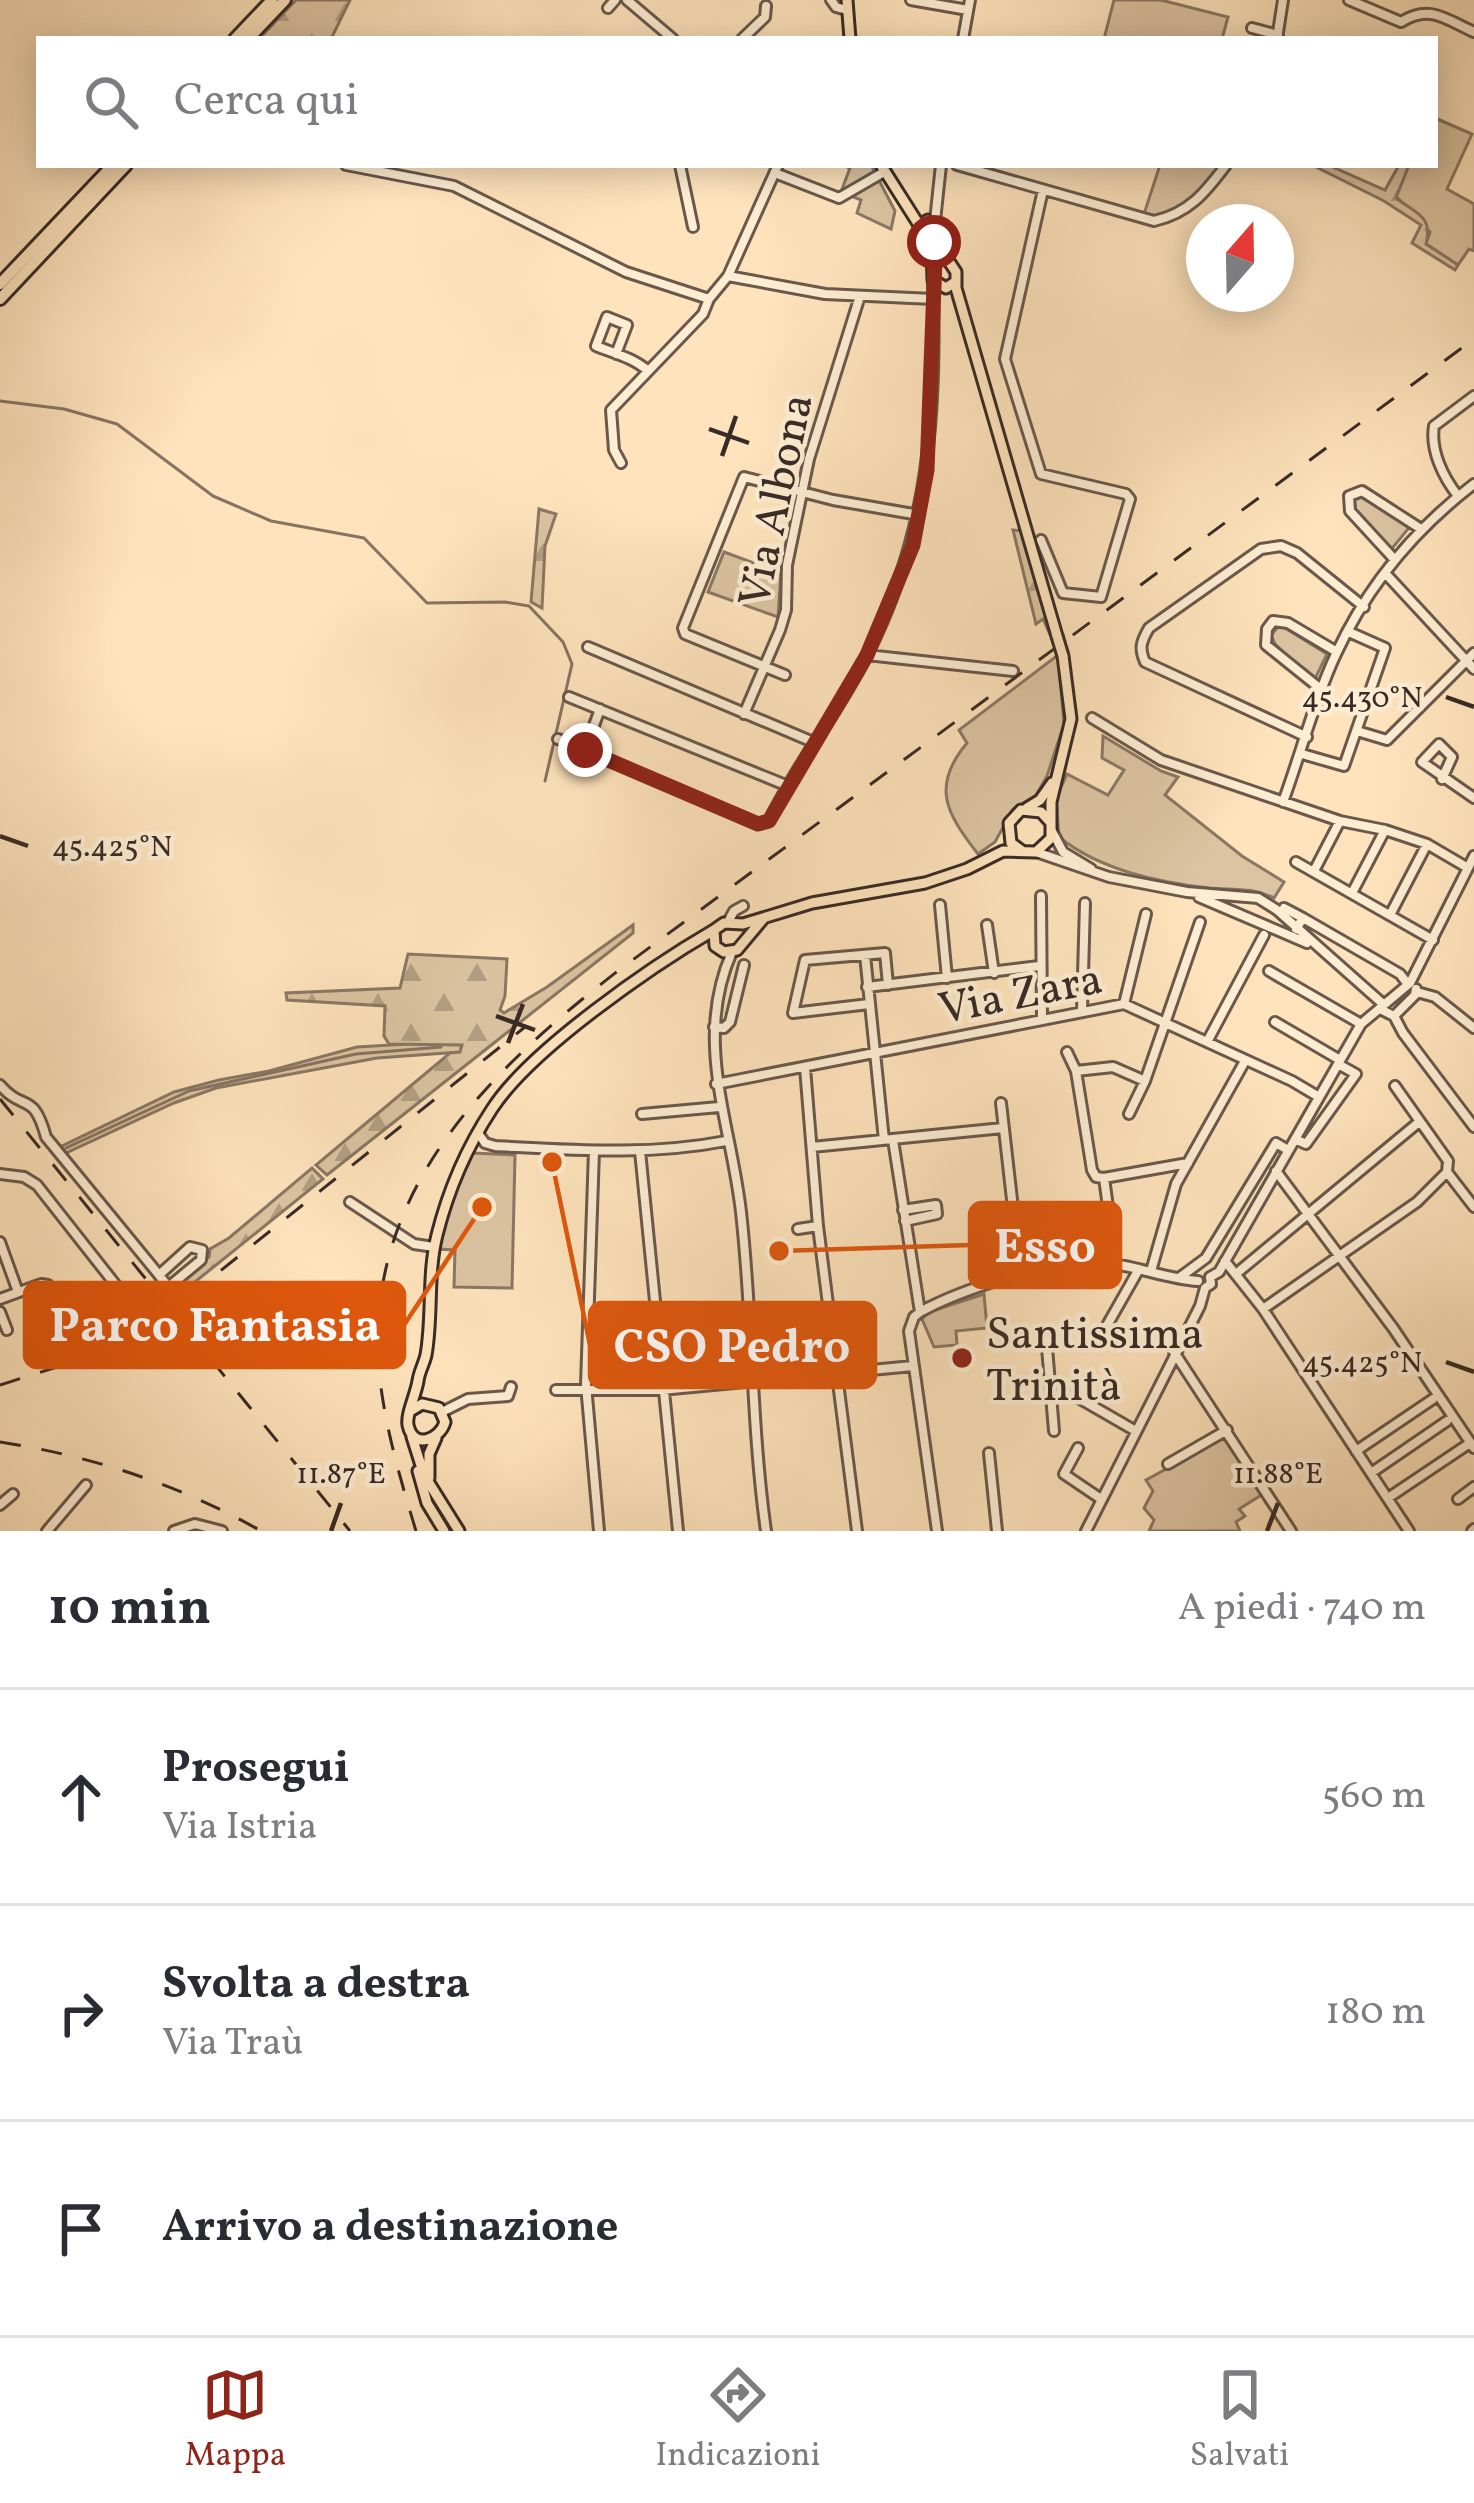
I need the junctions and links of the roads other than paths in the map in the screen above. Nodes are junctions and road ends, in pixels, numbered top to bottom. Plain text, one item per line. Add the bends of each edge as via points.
1 (272, 0) edge
2 (285, 0) edge
3 (627, 0) edge
4 (831, 0) edge
5 (911, 0) edge
6 (1283, 0) edge
7 (1348, 0) edge
8 (847, 5) edge
9 (969, 5) edge
10 (766, 6) dead end
11 (1252, 28) dead end
12 (1474, 32) edge
13 (238, 36) edge
14 (251, 36) edge
15 (669, 36) edge
16 (745, 36) edge
17 (850, 36) edge
18 (964, 36) edge
19 (1275, 36) edge
20 (1278, 36) edge
21 (110, 168) edge
22 (123, 168) edge
23 (361, 168) edge
24 (681, 168) edge
25 (941, 168) edge
26 (966, 168) edge
27 (1224, 168) edge
28 (777, 169) edge
29 (882, 169) edge
30 (1043, 190) junction
31 (934, 221) junction
32 (919, 225) junction
33 (692, 227) dead end
34 (940, 235) junction
35 (925, 242) junction
36 (950, 264) junction
37 (935, 268) junction
38 (728, 276) junction
39 (934, 280) junction
40 (955, 282) junction
41 (0, 284) edge
42 (860, 296) junction
43 (709, 298) junction
44 (0, 299) edge
45 (933, 299) junction
46 (616, 354) junction
47 (648, 371) junction
48 (1474, 396) edge
49 (621, 463) dead end
50 (1474, 484) edge
51 (802, 492) junction
52 (1458, 496) junction
53 (919, 515) junction
54 (1420, 529) junction
55 (1041, 540) dead end
56 (1394, 560) junction
57 (1385, 573) junction
58 (1364, 607) junction
59 (1349, 632) junction
60 (588, 647) dead end
61 (1337, 652) junction
62 (1474, 653) edge
63 (867, 655) junction
64 (1465, 660) junction
65 (764, 666) junction
66 (1474, 669) edge
67 (1013, 670) dead end
68 (785, 675) dead end
69 (1322, 690) junction
70 (569, 697) dead end
71 (600, 710) junction
72 (744, 714) junction
73 (1092, 718) dead end
74 (1357, 730) junction
75 (1307, 737) junction
76 (559, 740) dead end
77 (813, 742) junction
78 (585, 750) junction
79 (1301, 754) junction
80 (1058, 773) junction
81 (1442, 779) dead end
82 (788, 786) junction
83 (1474, 798) edge
84 (1283, 802) junction
85 (1028, 808) junction
86 (1340, 821) junction
87 (1051, 827) junction
88 (1008, 830) junction
89 (1385, 830) junction
90 (1427, 844) junction
91 (1022, 851) junction
92 (1036, 851) junction
93 (1474, 856) edge
94 (984, 859) junction
95 (1296, 862) dead end
96 (1468, 868) junction
97 (1313, 871) junction
98 (1109, 877) junction
99 (1186, 892) junction
100 (1352, 893) junction
101 (1041, 896) dead end
102 (1085, 903) dead end
103 (940, 905) dead end
104 (743, 906) dead end
105 (1284, 908) dead end
106 (1146, 914) dead end
107 (1390, 916) junction
108 (1303, 918) junction
109 (763, 919) junction
110 (1200, 922) dead end
111 (733, 923) junction
112 (987, 925) dead end
113 (1296, 929) junction
114 (714, 930) junction
115 (1264, 934) dead end
116 (743, 938) junction
117 (1433, 940) junction
118 (1315, 946) junction
119 (689, 947) junction
120 (717, 948) junction
121 (732, 952) junction
122 (865, 956) junction
123 (744, 965) dead end
124 (1039, 966) junction
125 (1269, 970) dead end
126 (994, 974) junction
127 (722, 976) junction
128 (947, 979) junction
129 (1409, 983) junction
130 (888, 985) junction
131 (867, 987) junction
132 (1417, 992) junction
133 (869, 1004) junction
134 (1124, 1004) junction
135 (1382, 1007) junction
136 (1082, 1011) junction
137 (1394, 1016) junction
138 (1042, 1020) junction
139 (1275, 1022) dead end
140 (1166, 1023) junction
141 (1361, 1024) junction
142 (714, 1028) junction
143 (1474, 1028) edge
144 (1207, 1042) junction
145 (1067, 1052) dead end
146 (873, 1054) junction
147 (1246, 1060) junction
148 (1339, 1062) junction
149 (805, 1067) junction
150 (1076, 1071) junction
151 (1145, 1081) junction
152 (716, 1084) junction
153 (0, 1085) edge
154 (1395, 1085) dead end
155 (1319, 1097) junction
156 (1001, 1103) dead end
157 (719, 1107) junction
158 (642, 1114) dead end
159 (1129, 1114) dead end
160 (1419, 1122) junction
161 (1474, 1127) edge
162 (1003, 1128) junction
163 (478, 1133) junction
164 (1295, 1138) junction
165 (889, 1140) junction
166 (726, 1141) junction
167 (812, 1147) junction
168 (1288, 1150) junction
169 (594, 1151) junction
170 (640, 1151) junction
171 (1188, 1162) junction
172 (1164, 1167) junction
173 (1276, 1172) junction
174 (1447, 1172) junction
175 (0, 1174) edge
176 (1104, 1178) junction
177 (1176, 1184) junction
178 (350, 1202) dead end
179 (1474, 1208) edge
180 (903, 1210) junction
181 (1311, 1214) junction
182 (904, 1221) junction
183 (818, 1226) junction
184 (798, 1229) dead end
185 (0, 1242) edge
186 (434, 1247) junction
187 (1341, 1255) junction
188 (1225, 1261) junction
189 (1116, 1264) junction
190 (1139, 1269) junction
191 (1036, 1270) junction
192 (1151, 1271) junction
193 (1238, 1273) junction
194 (159, 1276) junction
195 (1179, 1278) junction
196 (172, 1284) tunnel mouth
197 (1202, 1284) junction
198 (18, 1292) junction
199 (0, 1299) edge
200 (149, 1300) tunnel mouth
201 (1263, 1309) junction
202 (187, 1311) dead end
203 (0, 1312) edge
204 (920, 1312) junction
205 (7, 1330) dead end
206 (90, 1330) junction
207 (1046, 1336) dead end
208 (1101, 1336) dead end
209 (1174, 1352) junction
210 (913, 1366) junction
211 (836, 1374) junction
212 (750, 1381) junction
213 (418, 1383) junction
214 (511, 1387) dead end
215 (556, 1390) dead end
216 (661, 1390) junction
217 (586, 1391) junction
218 (1051, 1394) junction
219 (1433, 1399) dead end
220 (438, 1408) junction
221 (412, 1410) junction
222 (1447, 1421) dead end
223 (1134, 1430) junction
224 (1228, 1430) junction
225 (1054, 1431) dead end
226 (410, 1432) junction
227 (436, 1438) junction
228 (1472, 1446) edge
229 (1078, 1448) dead end
230 (1356, 1451) junction
231 (989, 1453) dead end
232 (418, 1462) junction
233 (1168, 1464) dead end
234 (1371, 1473) junction
235 (429, 1483) junction
236 (86, 1485) dead end
237 (1474, 1486) edge
238 (13, 1494) dead end
239 (1388, 1498) junction
240 (1100, 1499) junction
241 (1458, 1499) dead end
242 (0, 1505) edge
243 (1286, 1528) edge
244 (444, 1530) edge
245 (47, 1531) edge
246 (174, 1531) edge
247 (222, 1531) edge
248 (458, 1531) edge
249 (599, 1531) edge
250 (678, 1531) edge
251 (766, 1531) edge
252 (857, 1531) edge
253 (937, 1531) edge
254 (997, 1531) edge
255 (1086, 1531) edge
256 (1409, 1531) edge

1 - 13 highway
2 - 14 highway
3 - 15 street
4 - 8 street via 836,8
5 - 9 street
6 - 20 street
7 - 12 street via 1392,21 1426,11
8 - 17 main road
9 - 18 street
10 - 16 street
11 - 19 street
21 - 41 highway
22 - 44 highway
23 - 43 street via 454,186 626,272
24 - 33 street
25 - 31 street
26 - 30 street
27 - 30 street via 1180,215 1154,221
28 - 29 street via 843,198
28 - 38 street
29 - 32 main road
30 - 55 street via 1005,368 1041,474 1130,499 1100,597 1063,593
31 - 32 main road
31 - 34 main road
32 - 35 main road
34 - 35 main road
34 - 36 main road
35 - 37 main road
36 - 37 main road
36 - 40 main road
37 - 39 main road
38 - 42 street
38 - 43 street
39 - 40 main road via 941,287
39 - 45 street
40 - 80 main road, bridge via 1063,656 1071,719
42 - 45 street
42 - 51 street, Via Albona
43 - 47 street
45 - 53 street
46 - 46 street via 596,346 607,317 627,326
46 - 47 street
47 - 49 street via 611,410
48 - 52 street via 1434,426 1431,442
50 - 52 street
51 - 53 street
51 - 65 street, Via Albona via 786,610
51 - 65 street via 744,477 683,628
52 - 54 street
53 - 63 street
54 - 56 street
54 - 56 street via 1363,491 1349,496 1350,511
56 - 57 street
57 - 58 street
57 - 64 street
58 - 59 street
58 - 75 street via 1281,546 1261,549 1142,640 1145,662
59 - 61 street
59 - 74 street via 1384,648
60 - 72 street
61 - 69 street
61 - 69 street via 1288,623 1267,629 1266,645
62 - 64 street
63 - 67 street
63 - 77 street
64 - 66 street
64 - 74 street via 1387,740
65 - 68 street
65 - 72 street, Via Albona
69 - 75 street
70 - 71 street
71 - 78 street
71 - 82 street
72 - 77 street
73 - 84 street via 1161,760
74 - 79 street via 1344,766
75 - 79 street
76 - 78 street
77 - 82 street
78 - 82 street via 758,824 769,821
79 - 84 street
80 - 85 main road
80 - 87 main road
81 - 83 street
84 - 86 street
85 - 87 main road
85 - 88 main road
86 - 89 street
86 - 97 street
87 - 92 main road
87 - 98 street via 1063,852
88 - 91 main road
88 - 94 main road
89 - 90 street
89 - 100 street
90 - 96 street
90 - 107 street
91 - 92 main road
91 - 94 main road
92 - 98 street
93 - 96 street
94 - 109 main road via 925,883
95 - 97 street
96 - 117 street
97 - 100 street
98 - 99 street
99 - 113 street via 1258,898
99 - 118 street
100 - 107 street
101 - 124 street
102 - 136 street
103 - 128 street
104 - 111 street
105 - 108 street
106 - 134 street
107 - 117 street
108 - 113 street
108 - 129 street
109 - 111 main road
109 - 116 main road
110 - 140 street
111 - 114 main road
111 - 116 main road
112 - 126 street
113 - 118 street
114 - 119 main road
114 - 120 main road
115 - 144 street
116 - 121 main road
117 - 129 street
118 - 135 street
119 - 120 main road
119 - 163 main road via 538,1058
120 - 121 main road
120 - 127 street
121 - 127 street
122 - 130 street via 885,953
122 - 131 street
122 - 133 street via 805,960 793,1013
123 - 142 street via 730,1022
124 - 126 street
124 - 138 street
125 - 141 street
126 - 128 street
127 - 142 street
128 - 130 street
129 - 132 street
129 - 135 street
130 - 131 street
131 - 133 street
132 - 137 street
132 - 143 street
133 - 146 street
134 - 136 street, Via Zara
134 - 140 street, Via Zara
135 - 137 street
135 - 141 street
136 - 138 street, Via Zara
137 - 161 street
138 - 146 street, Via Zara
139 - 148 street
140 - 144 street, Via Zara
140 - 151 street
141 - 148 street
142 - 152 street
144 - 147 street, Via Zara
145 - 150 street
146 - 149 street, Via Zara
146 - 165 street
147 - 155 street, Via Zara
147 - 171 street
148 - 155 street
148 - 164 street via 1356,1074 1306,1144
149 - 152 street, Via Zara
149 - 167 street
150 - 151 street via 1113,1067
150 - 176 street via 1092,1171
151 - 159 street
152 - 157 street
153 - 194 street via 40,1113 46,1137
154 - 160 street
155 - 164 street
156 - 162 street
157 - 158 street
157 - 166 street
160 - 174 street via 1448,1161
160 - 181 street
162 - 165 street
162 - 191 street via 1014,1216
163 - 169 street via 495,1146
163 - 186 main road
164 - 168 street
165 - 167 street
165 - 180 street
166 - 170 street
166 - 212 street via 741,1208
167 - 183 street
168 - 173 street
168 - 195 street via 1276,1143 1206,1258
169 - 170 street
169 - 217 street
170 - 216 street
171 - 172 street
171 - 177 street
172 - 176 street
172 - 177 street
173 - 181 street
173 - 188 street
174 - 179 street
174 - 187 street
175 - 206 street via 37,1185 115,1284 117,1304
176 - 189 street
177 - 192 street
178 - 186 street via 414,1244
180 - 182 street
180 - 182 street via 936,1205 937,1214
181 - 187 street
181 - 193 street
182 - 204 street
183 - 184 street
183 - 211 street
185 - 198 street
186 - 213 main road
187 - 201 street
187 - 228 street
188 - 193 street
188 - 197 street via 1211,1284
189 - 190 street
189 - 191 street
190 - 192 street
190 - 208 street
191 - 204 street
192 - 195 street
193 - 201 street
194 - 196 street via 190,1247 202,1250
194 - 202 street
195 - 197 street
197 - 209 street via 1200,1306
198 - 199 street
198 - 206 street via 48,1285 69,1323
200 - 206 street
201 - 230 street
203 - 205 street
204 - 210 street via 909,1331
207 - 218 street
209 - 223 street
209 - 224 street
210 - 211 street
210 - 253 street
211 - 212 street
211 - 252 street
212 - 216 street
212 - 251 street
213 - 220 main road
213 - 221 main road
214 - 220 street via 508,1396
215 - 217 street
216 - 217 street
216 - 250 street
217 - 249 street
218 - 223 street via 1075,1396
218 - 225 street
219 - 230 street
220 - 221 main road
220 - 227 main road via 444,1426
221 - 226 main road
222 - 234 street
223 - 240 street
224 - 233 street
224 - 243 street
226 - 227 main road
226 - 232 main road
227 - 235 main road
228 - 239 street
229 - 240 street via 1064,1474
230 - 234 street
231 - 254 street
232 - 235 main road
232 - 244 main road via 424,1497
234 - 239 street
235 - 248 main road
236 - 245 street
237 - 241 street
238 - 242 street
239 - 256 street
240 - 255 street
246 - 247 street via 195,1524

